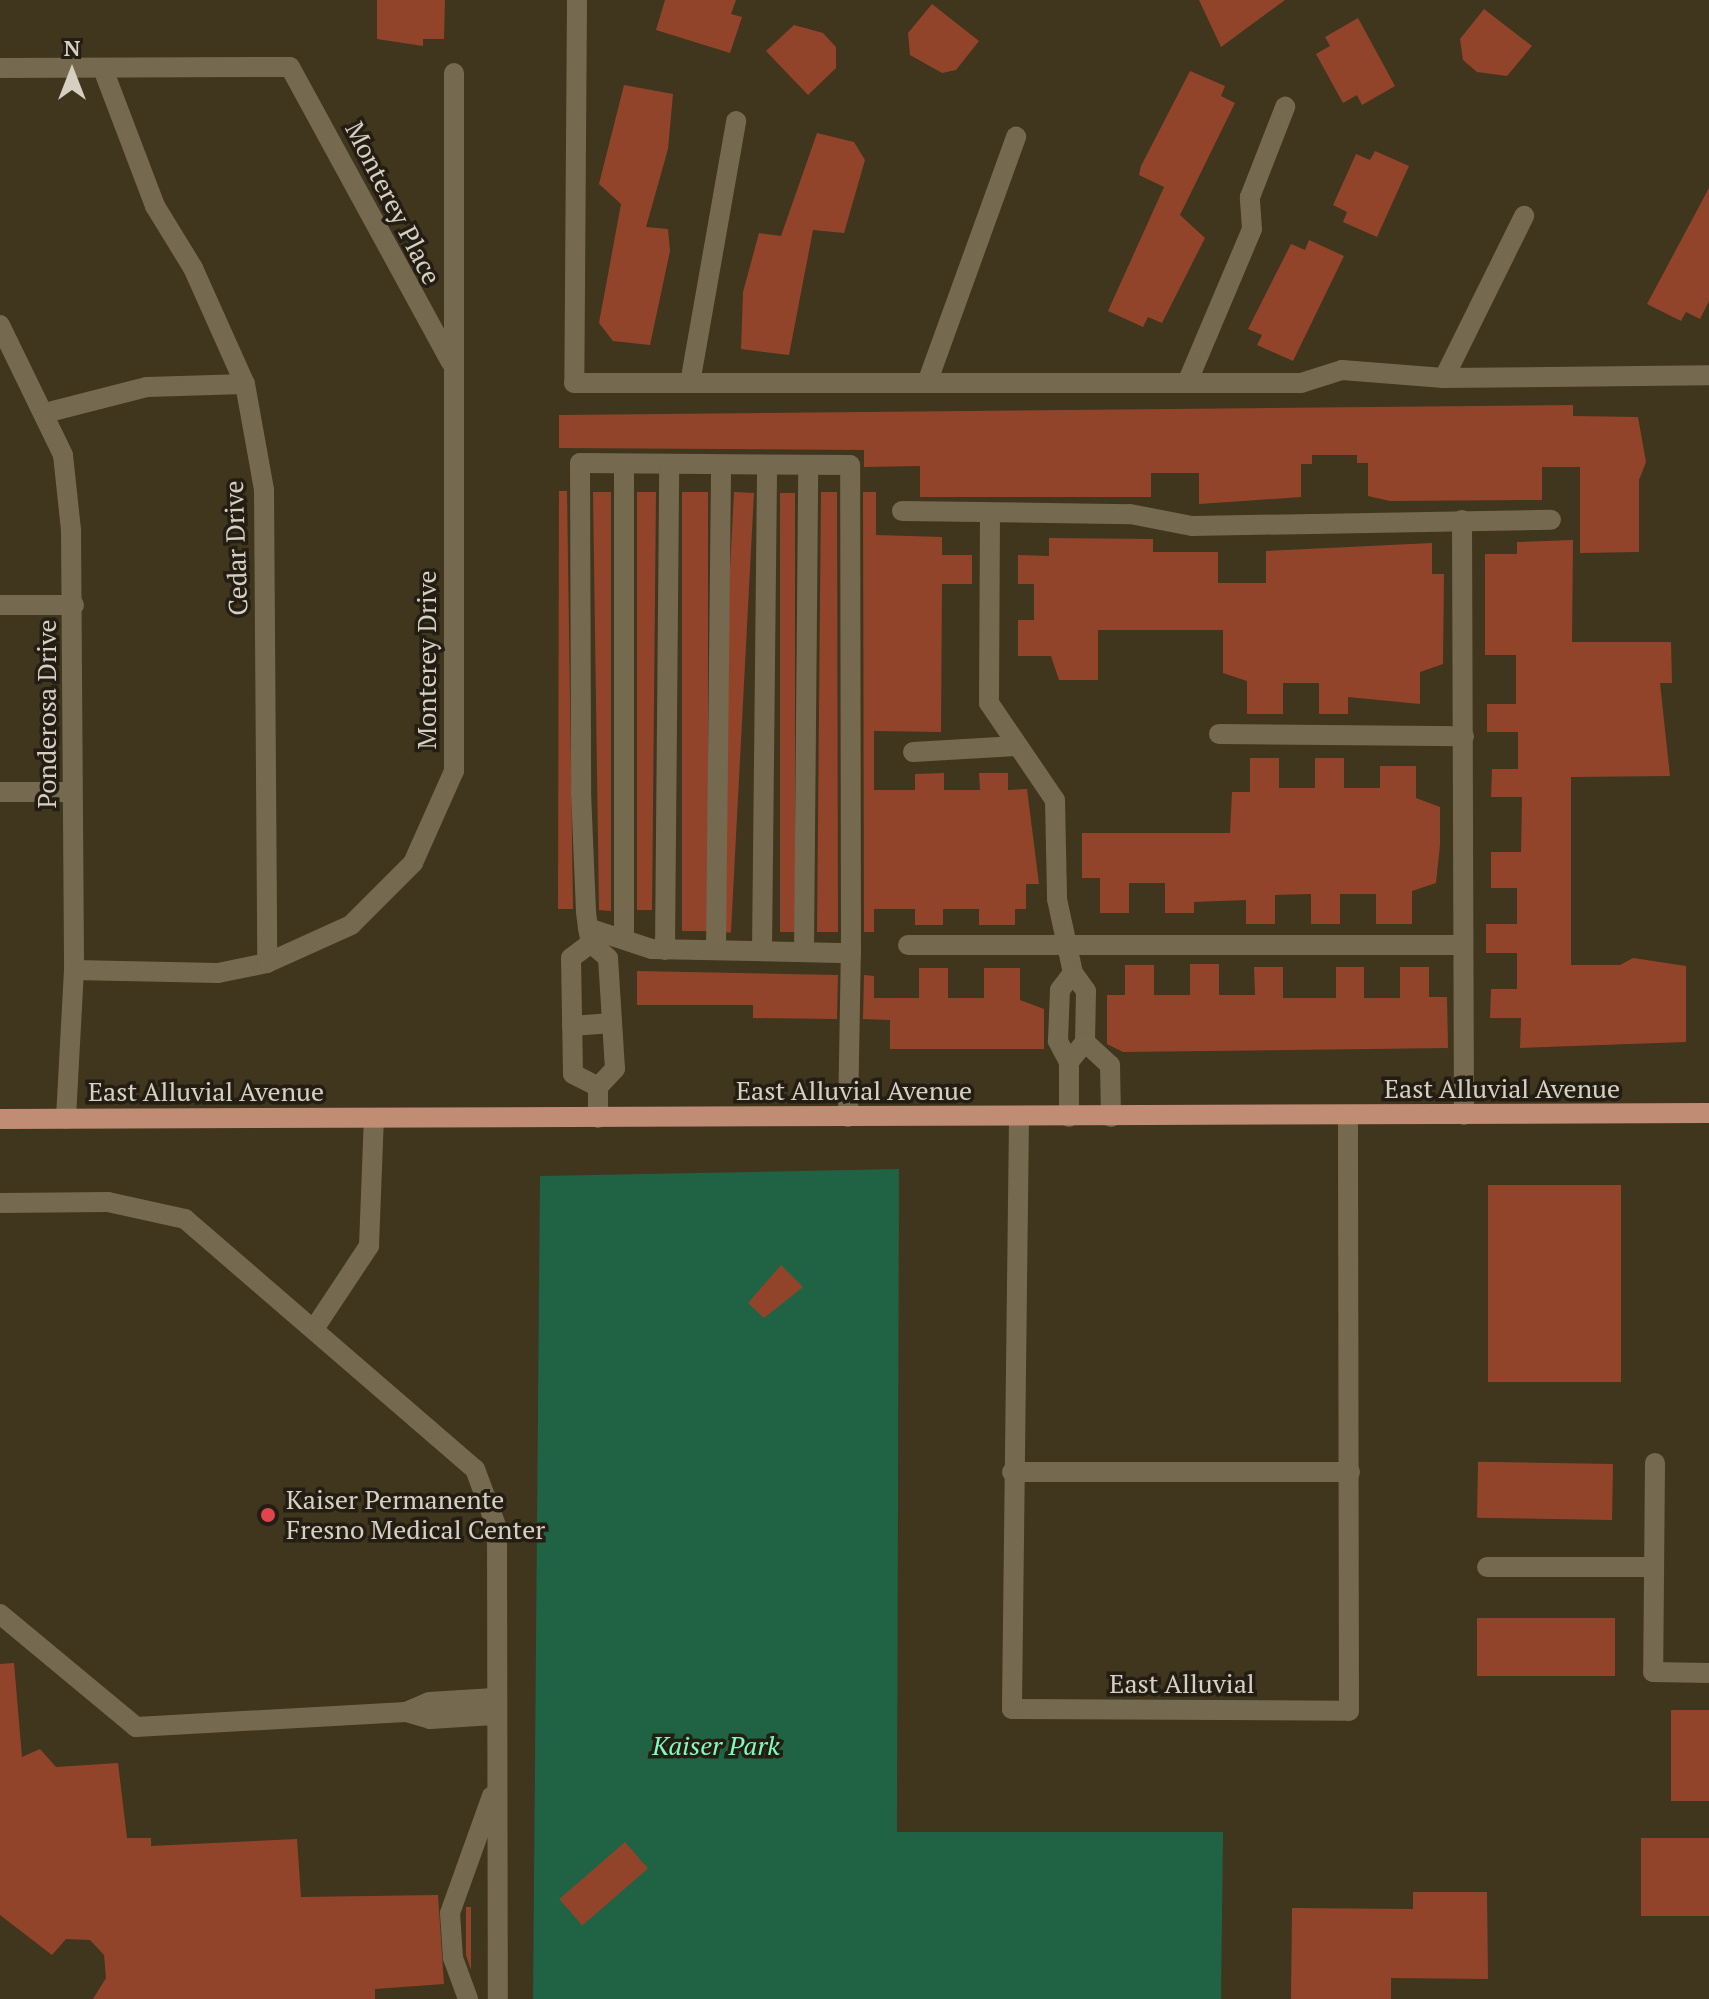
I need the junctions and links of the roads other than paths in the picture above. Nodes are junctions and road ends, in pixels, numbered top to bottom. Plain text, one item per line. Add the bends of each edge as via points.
1 (577, 0) edge
2 (0, 68) edge
3 (103, 69) junction
4 (454, 73) dead end
5 (1285, 107) dead end
6 (736, 121) dead end
7 (1016, 137) dead end
8 (1524, 216) dead end
9 (0, 325) edge
10 (451, 362) junction
11 (1709, 375) edge
12 (1444, 378) junction
13 (690, 383) junction
14 (927, 383) junction
15 (1187, 383) junction
16 (245, 384) junction
17 (45, 413) junction
18 (624, 465) junction
19 (721, 465) junction
20 (767, 465) junction
21 (808, 465) junction
22 (669, 466) junction
23 (902, 511) dead end
24 (990, 513) junction
25 (1462, 520) junction
26 (1551, 520) dead end
27 (0, 605) edge
28 (74, 605) junction
29 (1219, 734) dead end
30 (1464, 736) junction
31 (1016, 746) junction
32 (913, 752) dead end
33 (0, 792) edge
34 (71, 792) junction
35 (590, 935) junction
36 (624, 939) junction
37 (908, 945) dead end
38 (1072, 945) junction
39 (1462, 945) junction
40 (665, 950) junction
41 (716, 950) junction
42 (762, 951) junction
43 (804, 952) junction
44 (851, 953) junction
45 (267, 963) junction
46 (74, 970) junction
47 (1073, 973) junction
48 (612, 1023) junction
49 (572, 1026) junction
50 (1085, 1042) junction
51 (1069, 1062) junction
52 (598, 1087) junction
53 (1709, 1113) edge
54 (1464, 1115) junction
55 (1348, 1116) junction
56 (848, 1117) junction
57 (1019, 1117) junction
58 (1069, 1117) junction
59 (1111, 1117) junction
60 (374, 1118) junction
61 (598, 1118) junction
62 (0, 1119) edge
63 (66, 1119) junction
64 (0, 1203) edge
65 (314, 1329) junction
66 (1655, 1463) dead end
67 (1012, 1472) junction
68 (1350, 1472) junction
69 (1487, 1567) dead end
70 (1654, 1567) junction
71 (0, 1614) edge
72 (1709, 1673) edge
73 (494, 1706) junction
74 (495, 1788) junction
75 (468, 1999) edge
76 (498, 1999) edge

1 - 13 street via 574,383
2 - 3 street
3 - 10 street, Monterey Place via 290,67
3 - 16 street, Cedar Drive via 155,206 193,268
4 - 10 street, Monterey Drive
5 - 15 street via 1250,197 1252,229
6 - 13 street
7 - 14 street
8 - 12 street
9 - 17 street, Ponderosa Drive
10 - 45 street, Monterey Drive via 454,771 413,863 351,925
11 - 12 street
12 - 15 street via 1342,370 1301,383
13 - 14 street
14 - 15 street
16 - 17 street via 147,387
16 - 45 street, Cedar Drive via 264,490
17 - 28 street, Ponderosa Drive via 63,455
18 - 22 street
18 - 35 street via 580,463
18 - 36 street
19 - 20 street
19 - 22 street
19 - 41 street
20 - 21 street
20 - 42 street
21 - 43 street
21 - 44 street via 850,465 853,490
22 - 40 street
23 - 24 street
24 - 25 street via 1130,514 1192,526
24 - 31 street via 989,703
25 - 26 street
25 - 30 street
27 - 28 street
28 - 34 street, Ponderosa Drive
29 - 30 street
30 - 39 street
31 - 32 street
31 - 38 street via 1055,800 1057,899
33 - 34 street
34 - 46 street, Ponderosa Drive
35 - 36 street
35 - 48 street via 608,958
35 - 49 street via 571,958
36 - 40 street
37 - 38 street
38 - 39 street
38 - 47 street
39 - 54 street
40 - 41 street
41 - 42 street
42 - 43 street
43 - 44 street
44 - 56 street
45 - 46 street, Monterey Drive via 218,973
46 - 63 street, Ponderosa Drive
47 - 50 street via 1086,991
47 - 51 street via 1060,990 1058,1041
48 - 49 street
48 - 52 street via 615,1069
49 - 52 street via 573,1074
50 - 51 street
50 - 59 street via 1110,1065
51 - 58 street
52 - 61 street
53 - 54 main road, East Alluvial Avenue
54 - 55 main road, East Alluvial Avenue
55 - 59 main road, East Alluvial Avenue
55 - 68 street, East Alluvial
56 - 57 main road, East Alluvial Avenue
56 - 61 main road, East Alluvial Avenue
57 - 58 main road, East Alluvial Avenue
57 - 67 street, East Alluvial
58 - 59 main road, East Alluvial Avenue
60 - 61 main road, East Alluvial Avenue
60 - 63 main road, East Alluvial Avenue
60 - 65 street via 369,1246
62 - 63 main road, East Alluvial Avenue
64 - 65 street via 156,1207 185,1219
65 - 73 street via 445,1441 487,1489 497,1528
66 - 70 street
67 - 68 street
67 - 68 street, East Alluvial via 1012,1709 1349,1711
69 - 70 street
70 - 72 street via 1653,1672
71 - 73 street via 136,1727 406,1712 429,1702
73 - 74 street
74 - 75 street via 450,1913 453,1958
74 - 76 street

